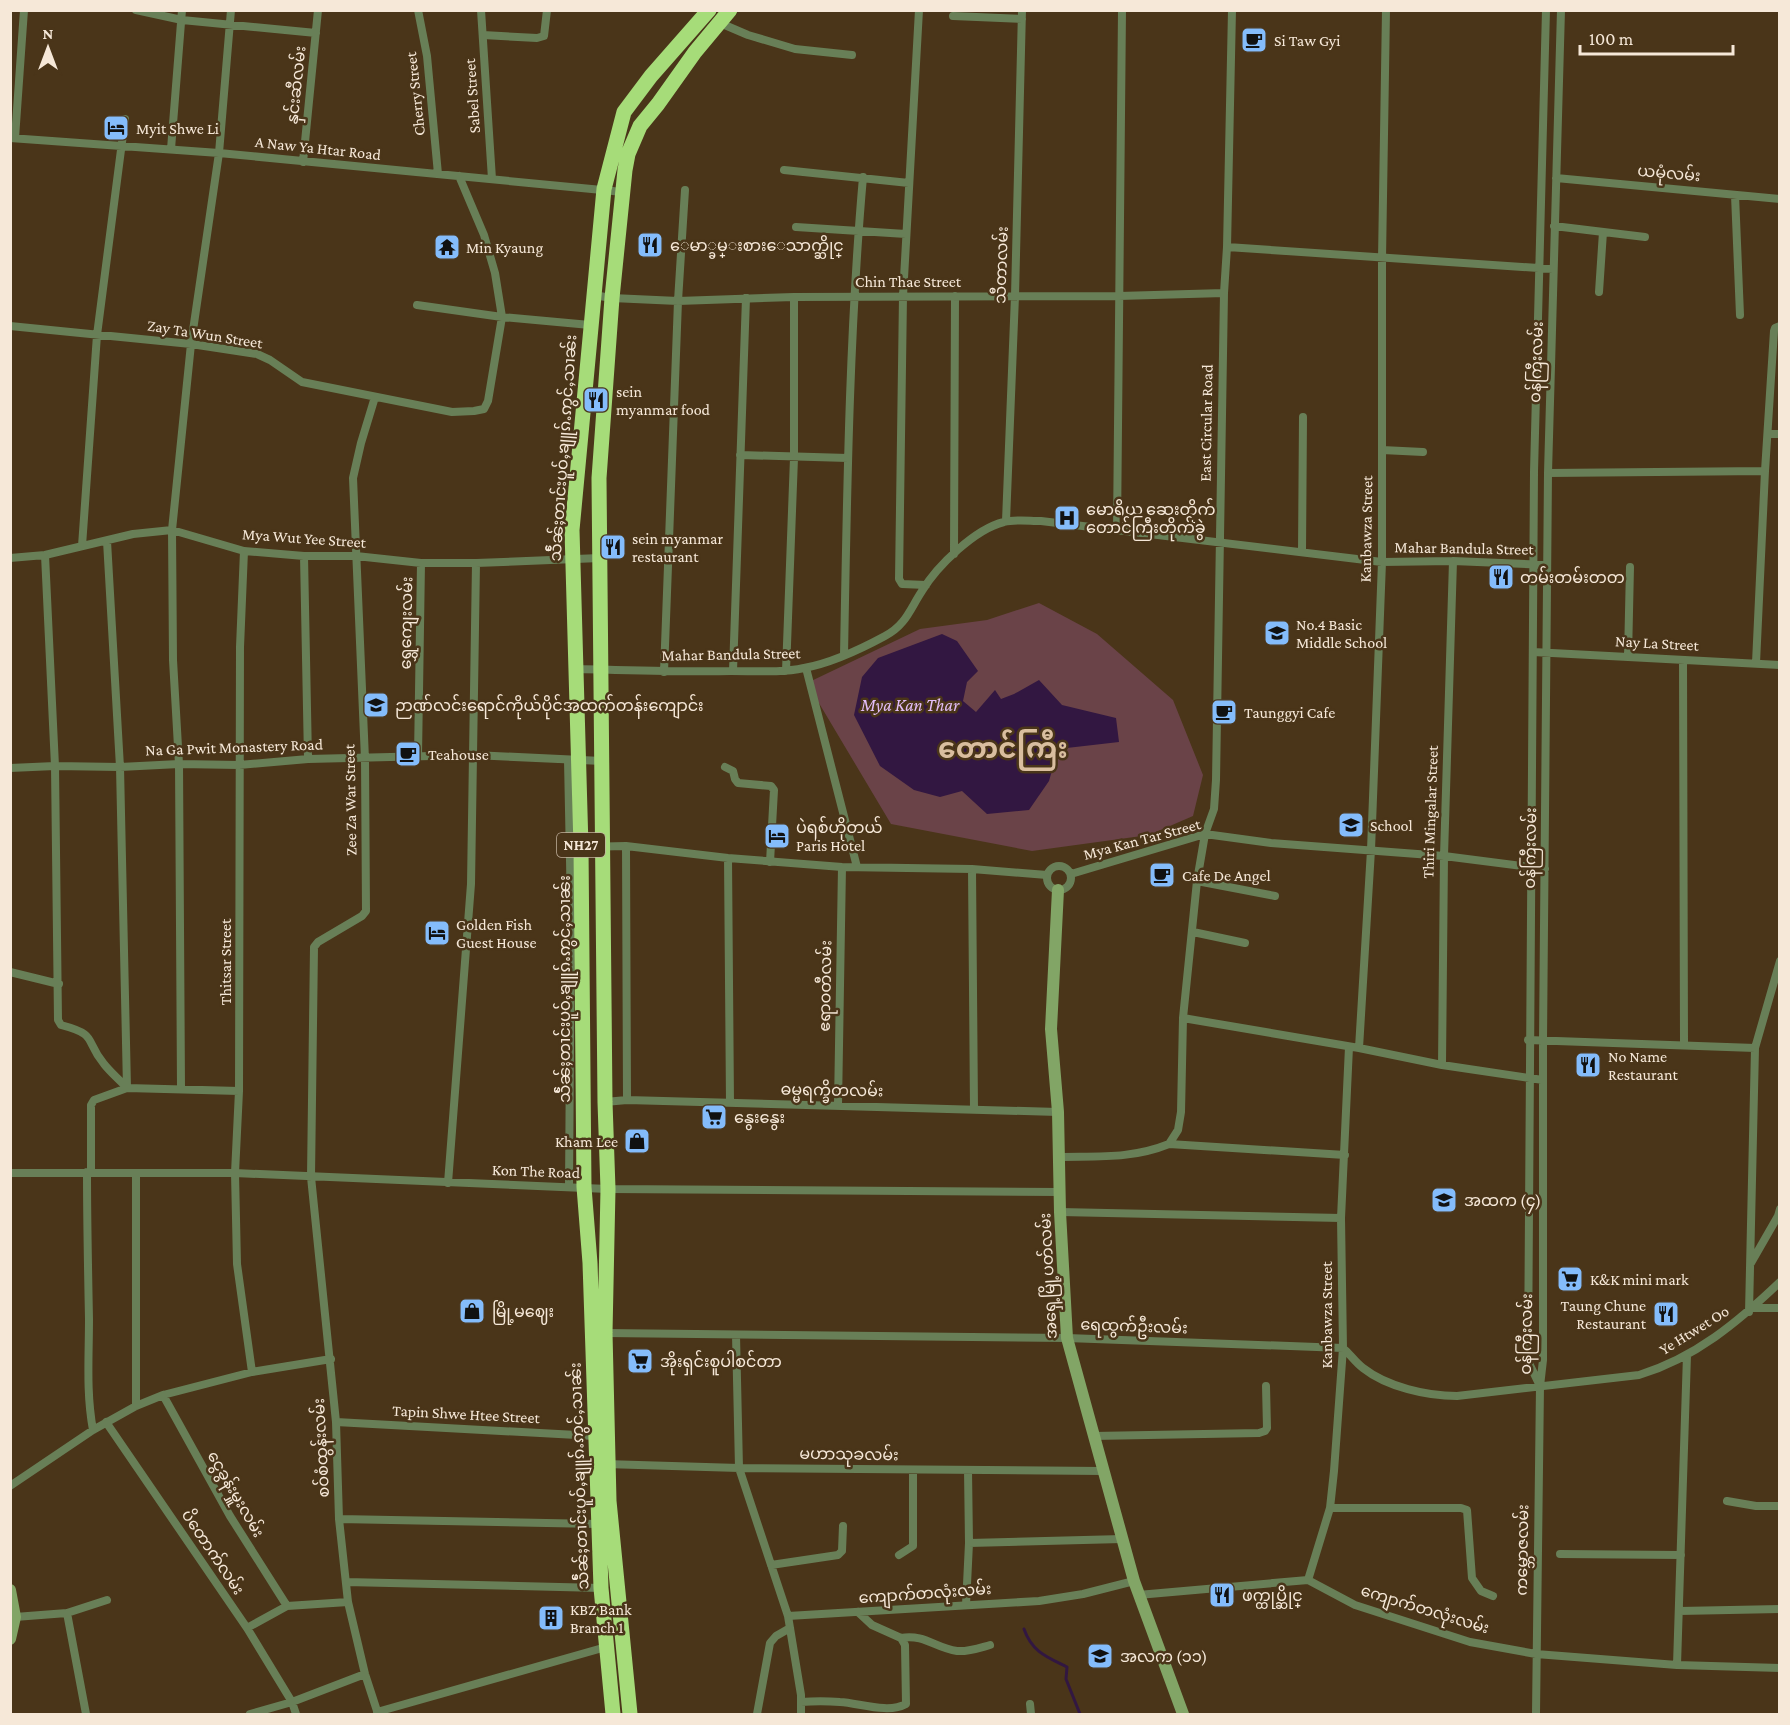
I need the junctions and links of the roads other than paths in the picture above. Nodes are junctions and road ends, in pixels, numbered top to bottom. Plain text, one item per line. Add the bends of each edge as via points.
1 (24, 10) edge
2 (136, 10) edge
3 (231, 10) edge
4 (318, 10) edge
5 (418, 10) edge
6 (481, 10) edge
7 (547, 10) edge
8 (709, 10) edge
9 (729, 10) edge
10 (919, 10) edge
11 (1122, 10) edge
12 (1232, 10) edge
13 (1386, 10) edge
14 (1546, 10) edge
15 (1561, 10) edge
16 (182, 15) edge
17 (1022, 15) edge
18 (953, 16) dead end
19 (720, 23) junction
20 (229, 24) junction
21 (316, 33) junction
22 (483, 35) junction
23 (852, 55) dead end
24 (125, 119) dead end
25 (13, 138) edge
26 (121, 145) junction
27 (171, 148) junction
28 (219, 153) junction
29 (303, 162) junction
30 (784, 170) dead end
31 (438, 174) junction
32 (459, 176) junction
33 (863, 177) junction
34 (1556, 178) junction
35 (492, 179) junction
36 (909, 183) junction
37 (604, 189) junction
38 (685, 190) dead end
39 (623, 192) junction
40 (1735, 195) junction
41 (1779, 200) edge
42 (1554, 226) junction
43 (796, 227) dead end
44 (859, 231) junction
45 (1603, 232) junction
46 (906, 234) junction
47 (1645, 237) dead end
48 (1227, 247) junction
49 (1382, 259) junction
50 (1539, 268) junction
51 (1553, 269) junction
52 (1599, 292) dead end
53 (1224, 293) junction
54 (593, 295) junction
55 (854, 296) junction
56 (903, 296) junction
57 (954, 296) junction
58 (1016, 296) junction
59 (1119, 296) junction
60 (794, 297) junction
61 (612, 298) junction
62 (746, 298) junction
63 (678, 301) junction
64 (417, 305) dead end
65 (1740, 315) dead end
66 (502, 317) junction
67 (590, 325) junction
68 (10, 326) edge
69 (1779, 326) edge
70 (97, 335) junction
71 (191, 344) junction
72 (375, 397) junction
73 (1303, 417) dead end
74 (1768, 434) junction
75 (1779, 434) edge
76 (1382, 450) junction
77 (1423, 452) dead end
78 (740, 455) junction
79 (794, 458) junction
80 (848, 458) junction
81 (1765, 471) junction
82 (1548, 473) junction
83 (1006, 521) junction
84 (172, 530) junction
85 (1117, 531) junction
86 (107, 541) junction
87 (1219, 542) junction
88 (82, 546) junction
89 (244, 551) junction
90 (1302, 552) junction
91 (954, 554) junction
92 (45, 555) junction
93 (304, 556) junction
94 (356, 556) junction
95 (10, 558) edge
96 (600, 558) junction
97 (572, 559) junction
98 (1453, 561) junction
99 (1382, 562) junction
100 (422, 563) junction
101 (476, 563) junction
102 (1533, 564) junction
103 (1547, 565) junction
104 (1630, 567) dead end
105 (926, 585) junction
106 (1533, 652) junction
107 (1547, 652) junction
108 (844, 655) junction
109 (1628, 657) junction
110 (1683, 660) junction
111 (1756, 663) junction
112 (1779, 665) edge
113 (806, 668) junction
114 (576, 669) junction
115 (600, 670) junction
116 (733, 671) junction
117 (786, 671) junction
118 (664, 672) junction
119 (473, 755) junction
120 (418, 756) junction
121 (308, 759) junction
122 (364, 759) junction
123 (574, 760) junction
124 (602, 761) junction
125 (180, 764) junction
126 (239, 765) junction
127 (55, 766) junction
128 (120, 767) junction
129 (725, 767) dead end
130 (10, 768) edge
131 (1205, 834) junction
132 (603, 846) junction
133 (626, 846) junction
134 (581, 847) junction
135 (1371, 850) junction
136 (1444, 856) junction
137 (728, 858) junction
138 (770, 862) junction
139 (842, 867) junction
140 (857, 867) junction
141 (1530, 867) junction
142 (972, 869) junction
143 (1545, 869) junction
144 (1071, 874) junction
145 (1047, 875) junction
146 (1197, 881) junction
147 (1058, 890) junction
148 (1275, 896) dead end
149 (1192, 932) junction
150 (1245, 942) dead end
151 (1779, 962) edge
152 (10, 972) edge
153 (58, 984) junction
154 (1184, 1018) junction
155 (1528, 1040) junction
156 (1543, 1040) junction
157 (1684, 1045) junction
158 (1349, 1047) junction
159 (1359, 1048) junction
160 (1755, 1048) junction
161 (1442, 1065) junction
162 (1528, 1078) junction
163 (1543, 1080) junction
164 (127, 1088) junction
165 (181, 1088) junction
166 (239, 1090) junction
167 (627, 1100) junction
168 (605, 1102) junction
169 (730, 1103) junction
170 (838, 1105) junction
171 (974, 1108) junction
172 (1058, 1112) junction
173 (1168, 1144) junction
174 (1345, 1155) junction
175 (1059, 1156) junction
176 (89, 1172) junction
177 (10, 1173) edge
178 (235, 1173) junction
179 (136, 1174) junction
180 (311, 1177) junction
181 (448, 1183) junction
182 (577, 1187) junction
183 (608, 1189) junction
184 (1060, 1192) junction
185 (1779, 1209) edge
186 (1060, 1212) junction
187 (1341, 1218) junction
188 (1750, 1263) junction
189 (1779, 1282) edge
190 (1779, 1308) edge
191 (1751, 1310) junction
192 (605, 1333) junction
193 (736, 1335) junction
194 (1066, 1338) junction
195 (1343, 1348) junction
196 (1687, 1355) junction
197 (331, 1359) junction
198 (252, 1372) junction
199 (1266, 1386) dead end
200 (1540, 1386) junction
201 (163, 1395) junction
202 (136, 1406) junction
203 (106, 1422) junction
204 (336, 1422) junction
205 (93, 1430) junction
206 (595, 1436) junction
207 (1093, 1436) junction
208 (602, 1464) junction
209 (739, 1468) junction
210 (913, 1470) junction
211 (968, 1470) junction
212 (1102, 1471) junction
213 (10, 1486) edge
214 (1727, 1501) dead end
215 (1779, 1506) edge
216 (1330, 1508) junction
217 (339, 1519) junction
218 (598, 1524) junction
219 (843, 1526) dead end
220 (1122, 1539) junction
221 (969, 1543) junction
222 (1560, 1554) dead end
223 (898, 1555) dead end
224 (1681, 1555) junction
225 (771, 1565) junction
226 (1308, 1580) junction
227 (1134, 1581) junction
228 (346, 1582) junction
229 (602, 1588) junction
230 (10, 1590) edge
231 (1138, 1595) junction
232 (1493, 1596) dead end
233 (107, 1600) dead end
234 (348, 1602) junction
235 (966, 1605) junction
236 (286, 1606) junction
237 (1779, 1609) edge
238 (1679, 1611) junction
239 (67, 1612) junction
240 (858, 1612) junction
241 (788, 1616) junction
242 (15, 1617) junction
243 (247, 1628) junction
244 (790, 1628) junction
245 (901, 1638) junction
246 (10, 1639) edge
247 (990, 1645) dead end
248 (606, 1647) junction
249 (1536, 1654) junction
250 (1677, 1665) junction
251 (1779, 1668) edge
252 (365, 1674) junction
253 (292, 1702) junction
254 (801, 1702) junction
255 (1030, 1704) dead end
256 (903, 1710) edge
257 (377, 1713) edge
258 (86, 1714) edge
259 (250, 1714) edge
260 (296, 1714) edge
261 (613, 1714) edge
262 (630, 1714) edge
263 (757, 1714) edge
264 (801, 1714) edge
265 (1031, 1714) edge
266 (1183, 1714) edge
267 (1536, 1714) edge

1 - 25 street
2 - 16 street
3 - 20 street
4 - 21 street, နှင်းဆီလမ်း
5 - 31 street, Cherry Street via 427,56
6 - 22 street, Sabel Street
7 - 22 street via 544,36
8 - 37 highway, သဵႅၼ်ႈတၢင်းပူဝ်ႇၶျူၵ်ႉဢွင်ႇသၢၼ်း / NH27 via 624,112
9 - 19 highway, သဵႅၼ်ႈတၢင်းပူဝ်ႇၶျူၵ်ႉဢွင်ႇသၢၼ်း / NH27
10 - 36 street
11 - 59 street
12 - 48 street, East Circular Road
13 - 49 street, Kanbawza Street
14 - 50 street, ဝန်ကြီးလမ်း
15 - 34 street, ဝန်ကြီးလမ်း
16 - 20 street
16 - 27 street
17 - 18 street
17 - 58 street, သီတာလမ်း
19 - 23 street via 795,49
19 - 39 highway, သဵႅၼ်ႈတၢင်းပူဝ်ႇၶျူၵ်ႉဢွင်ႇသၢၼ်း / NH27 via 640,126 628,154
20 - 21 street
20 - 28 street
21 - 29 street, နှင်းဆီလမ်း
22 - 35 street, Sabel Street
24 - 26 street
25 - 26 street, A Naw Ya Htar Road
26 - 27 street, A Naw Ya Htar Road
26 - 70 street
27 - 28 street, A Naw Ya Htar Road
28 - 29 street, A Naw Ya Htar Road
28 - 71 street
29 - 31 street, A Naw Ya Htar Road
30 - 33 street
31 - 32 street, A Naw Ya Htar Road
32 - 35 street, A Naw Ya Htar Road
32 - 66 street via 484,235
33 - 36 street
33 - 44 street
34 - 40 street, ယမုံလမ်း
34 - 42 street, ဝန်ကြီးလမ်း
35 - 37 street, A Naw Ya Htar Road
36 - 46 street
37 - 39 street, A Naw Ya Htar Road
37 - 54 highway, သဵႅၼ်ႈတၢင်းပူဝ်ႇၶျူၵ်ႉဢွင်ႇသၢၼ်း / NH27
38 - 63 street
39 - 61 highway, သဵႅၼ်ႈတၢင်းပူဝ်ႇၶျူၵ်ႉဢွင်ႇသၢၼ်း / NH27
40 - 41 street, ယမုံလမ်း
40 - 65 street
42 - 45 street
42 - 51 street, ဝန်ကြီးလမ်း
43 - 44 street
44 - 46 street
44 - 55 street
45 - 47 street
45 - 52 street
46 - 56 street
48 - 49 street
48 - 53 street, East Circular Road
49 - 50 street
49 - 76 street, Kanbawza Street
50 - 51 street
50 - 102 street, ဝန်ကြီးလမ်း
51 - 82 street, ဝန်ကြီးလမ်း
53 - 59 street, Chin Thae Street
53 - 87 street, East Circular Road
54 - 61 street, Chin Thae Street
54 - 67 highway, သဵႅၼ်ႈတၢင်းပူဝ်ႇၶျူၵ်ႉဢွင်ႇသၢၼ်း / NH27
55 - 56 street, Chin Thae Street
55 - 60 street, Chin Thae Street
55 - 80 street
56 - 57 street, Chin Thae Street
56 - 105 street via 898,579 902,584
57 - 58 street, Chin Thae Street
57 - 91 street
58 - 59 street, Chin Thae Street
58 - 83 street, သီတာလမ်း
59 - 85 street
60 - 62 street, Chin Thae Street
60 - 79 street
61 - 63 street, Chin Thae Street
61 - 96 highway, သဵႅၼ်ႈတၢင်းပူဝ်ႇၶျူၵ်ႉဢွင်ႇသၢၼ်း / NH27 via 599,478
62 - 63 street, Chin Thae Street
62 - 78 street
63 - 118 street
64 - 66 street
66 - 67 street
66 - 72 street, Zay Ta Wun Street via 489,401 484,409 452,412
67 - 97 highway, သဵႅၼ်ႈတၢင်းပူဝ်ႇၶျူၵ်ႉဢွင်ႇသၢၼ်း / NH27
68 - 70 street, Zay Ta Wun Street
69 - 74 street via 1774,331
70 - 71 street, Zay Ta Wun Street
70 - 88 street
71 - 72 street, Zay Ta Wun Street via 257,354 303,382
71 - 84 street
72 - 94 street, Zee Za War Street via 353,478
73 - 90 street
74 - 75 street
74 - 81 street
76 - 77 street
76 - 99 street, Kanbawza Street
78 - 79 street
78 - 116 street
79 - 80 street
79 - 117 street
80 - 108 street
81 - 82 street
81 - 111 street
82 - 103 street, ဝန်ကြီးလမ်း
83 - 85 street, Mahar Bandula Street via 1041,521
83 - 91 street, Mahar Bandula Street via 988,527
84 - 86 street, Mya Wut Yee Street
84 - 89 street, Mya Wut Yee Street
84 - 125 street via 173,660
85 - 87 street, Mahar Bandula Street
86 - 88 street, Mya Wut Yee Street
86 - 128 street
87 - 90 street, Mahar Bandula Street
87 - 131 street, East Circular Road via 1216,780 1214,809
88 - 92 street, Mya Wut Yee Street
89 - 93 street, Mya Wut Yee Street
89 - 126 street, Thitsar Street
90 - 99 street, Mahar Bandula Street
91 - 105 street, Mahar Bandula Street
92 - 95 street, Mya Wut Yee Street
92 - 127 street
93 - 94 street, Mya Wut Yee Street
93 - 121 street
94 - 100 street, Mya Wut Yee Street
94 - 122 street, Zee Za War Street
96 - 97 street, Mya Wut Yee Street
96 - 115 highway, သဵႅၼ်ႈတၢင်းပူဝ်ႇၶျူၵ်ႉဢွင်ႇသၢၼ်း / NH27
97 - 101 street, Mya Wut Yee Street
97 - 114 highway, သဵႅၼ်ႈတၢင်းပူဝ်ႇၶျူၵ်ႉဢွင်ႇသၢၼ်း / NH27
98 - 99 street, Mahar Bandula Street
98 - 102 street, Mahar Bandula Street
98 - 136 street, Thiri Mingalar Street
99 - 135 street, Kanbawza Street
100 - 101 street, Mya Wut Yee Street
100 - 120 street, ရွှေကျေးလမ်း
101 - 119 street
102 - 103 street, Mahar Bandula Street
102 - 106 street, ဝန်ကြီးလမ်း
103 - 107 street, ဝန်ကြီးလမ်း
104 - 109 street
105 - 108 street, Mahar Bandula Street via 910,615 897,628
106 - 107 street, Nay La Street
106 - 141 street, ဝန်ကြီးလမ်း
107 - 109 street, Nay La Street
107 - 143 street, ဝန်ကြီးလမ်း
108 - 113 street, Mahar Bandula Street
109 - 110 street, Nay La Street
110 - 111 street, Nay La Street
110 - 157 street
111 - 112 street, Nay La Street
113 - 117 street, Mahar Bandula Street
113 - 140 street
114 - 115 street, Mahar Bandula Street
114 - 123 highway, သဵႅၼ်ႈတၢင်းပူဝ်ႇၶျူၵ်ႉဢွင်ႇသၢၼ်း / NH27
115 - 118 street, Mahar Bandula Street
115 - 124 highway, သဵႅၼ်ႈတၢင်းပူဝ်ႇၶျူၵ်ႉဢွင်ႇသၢၼ်း / NH27
116 - 117 street, Mahar Bandula Street
116 - 118 street, Mahar Bandula Street
119 - 120 street, Na Ga Pwit Monastery Road
119 - 123 street, Na Ga Pwit Monastery Road
119 - 181 street via 471,884
120 - 122 street, Na Ga Pwit Monastery Road
121 - 122 street, Na Ga Pwit Monastery Road
121 - 126 street, Na Ga Pwit Monastery Road
122 - 180 street, Zee Za War Street via 366,911 314,947
123 - 124 street, Na Ga Pwit Monastery Road
123 - 134 highway, သဵႅၼ်ႈတၢင်းပူဝ်ႇၶျူၵ်ႉဢွင်ႇသၢၼ်း / NH27
123 - 182 street via 571,910
124 - 132 highway, သဵႅၼ်ႈတၢင်းပူဝ်ႇၶျူၵ်ႉဢွင်ႇသၢၼ်း / NH27
125 - 126 street, Na Ga Pwit Monastery Road
125 - 128 street, Na Ga Pwit Monastery Road
125 - 165 street
126 - 166 street, Thitsar Street
127 - 128 street, Na Ga Pwit Monastery Road
127 - 130 street, Na Ga Pwit Monastery Road
127 - 153 street
128 - 164 street
129 - 138 street via 733,771 738,783 771,786 774,790
131 - 135 street, Mya Kan Tar Street
131 - 144 street, Mya Kan Tar Street
131 - 146 street, East Circular Road
132 - 133 street, Mya Kan Tar Street
132 - 134 street, Mya Kan Tar Street
132 - 168 highway, သဵႅၼ်ႈတၢင်းပူဝ်ႇၶျူၵ်ႉဢွင်ႇသၢၼ်း / NH27
133 - 137 street, Mya Kan Tar Street
133 - 167 street
134 - 182 highway, သဵႅၼ်ႈတၢင်းပူဝ်ႇၶျူၵ်ႉဢွင်ႇသၢၼ်း / NH27
135 - 136 street, Mya Kan Tar Street
135 - 159 street, Kanbawza Street
136 - 141 street, Mya Kan Tar Street
136 - 161 street, Thiri Mingalar Street
137 - 138 street, Mya Kan Tar Street
137 - 169 street
138 - 139 street, Mya Kan Tar Street
139 - 140 street, Mya Kan Tar Street
139 - 170 street, ဧရာဝတီလမ်း
140 - 142 street, Mya Kan Tar Street
141 - 143 street, Mya Kan Tar Street
141 - 155 street, ဝန်ကြီးလမ်း
142 - 145 street, Mya Kan Tar Street
142 - 171 street
143 - 156 street, ဝန်ကြီးလမ်း
144 - 145 street, Mya Kan Tar Street via 1058,866
144 - 147 street, Mya Kan Tar Street via 1069,885
145 - 147 street via 1048,884
146 - 148 street
146 - 149 street, East Circular Road
147 - 172 street, အရှေ့မြို့ပတ်လမ်း via 1051,1029
149 - 150 street
149 - 154 street, East Circular Road
151 - 160 street
152 - 153 street
153 - 164 street via 61,1025 81,1030 90,1037 103,1063
154 - 158 street
154 - 173 street, East Circular Road via 1181,1112 1178,1131
155 - 156 street
155 - 162 street, ဝန်ကြီးလမ်း
156 - 157 street
156 - 163 street, ဝန်ကြီးလမ်း
157 - 160 street
158 - 159 street
158 - 174 street, Kanbawza Street
159 - 161 street
160 - 188 street
161 - 162 street
162 - 163 street
162 - 200 street, ဝန်ကြီးလမ်း via 1528,1361
163 - 200 street, ဝန်ကြီးလမ်း
164 - 165 street
164 - 176 street via 100,1096 91,1105
165 - 166 street
166 - 178 street, Thitsar Street
167 - 168 street, ဓမ္မရက္ခိတလမ်း
167 - 169 street, ဓမ္မရက္ခိတလမ်း
168 - 183 highway, သဵႅၼ်ႈတၢင်းပူဝ်ႇၶျူၵ်ႉဢွင်ႇသၢၼ်း / NH27
169 - 170 street, ဓမ္မရက္ခိတလမ်း
170 - 171 street, ဓမ္မရက္ခိတလမ်း
171 - 172 street, ဓမ္မရက္ခိတလမ်း
172 - 175 street, အရှေ့မြို့ပတ်လမ်း
173 - 174 street
173 - 175 street via 1133,1155
174 - 187 street, Kanbawza Street
175 - 184 street, အရှေ့မြို့ပတ်လမ်း
176 - 177 street, Kon The Road
176 - 179 street, Kon The Road
176 - 205 street via 87,1382
178 - 179 street, Kon The Road
178 - 180 street, Kon The Road
178 - 198 street, Thitsar Street via 237,1264
179 - 202 street
180 - 181 street, Kon The Road
180 - 197 street, စဝ်စံထွန်းလမ်း
181 - 182 street, Kon The Road
182 - 183 street, Kon The Road
182 - 206 highway, သဵႅၼ်ႈတၢင်းပူဝ်ႇၶျူၵ်ႉဢွင်ႇသၢၼ်း / NH27 via 590,1263
183 - 184 street, Kon The Road
183 - 192 highway, သဵႅၼ်ႈတၢင်းပူဝ်ႇၶျူၵ်ႉဢွင်ႇသၢၼ်း / NH27
184 - 186 street, အရှေ့မြို့ပတ်လမ်း
185 - 188 street
186 - 187 street
186 - 194 street, အရှေ့မြို့ပတ်လမ်း
187 - 195 street, Kanbawza Street
188 - 191 street
189 - 191 street, Ye Htwet Oo
190 - 191 street
191 - 196 street, Ye Htwet Oo
192 - 193 street, ရေထွက်ဦးလမ်း
192 - 208 highway, သဵႅၼ်ႈတၢင်းပူဝ်ႇၶျူၵ်ႉဢွင်ႇသၢၼ်း / NH27
193 - 194 street, ရေထွက်ဦးလမ်း
193 - 209 street
194 - 195 street, ရေထွက်ဦးလမ်း
194 - 207 street, အရှေ့မြို့ပတ်လမ်း
195 - 200 street via 1362,1368 1388,1382 1435,1396
195 - 216 street, Kanbawza Street
196 - 200 street, Ye Htwet Oo via 1639,1375
196 - 224 street
197 - 198 street
197 - 204 street, စဝ်စံထွန်းလမ်း
198 - 201 street
199 - 207 street via 1267,1428 1259,1433
200 - 249 street, ကမ္ဘောဇလမ်း
201 - 202 street
201 - 236 street, ငွေခွန်းမှူးလမ်း via 230,1516
202 - 203 street
203 - 205 street
203 - 243 street, ပိတောက်လမ်း
204 - 206 street, Tapin Shwe Htee Street
204 - 217 street, စဝ်စံထွန်းလမ်း
205 - 213 street
206 - 208 highway, သဵႅၼ်ႈတၢင်းပူဝ်ႇၶျူၵ်ႉဢွင်ႇသၢၼ်း / NH27
207 - 212 street, အရှေ့မြို့ပတ်လမ်း
208 - 209 street, မဟာသုခလမ်း
208 - 218 highway, သဵႅၼ်ႈတၢင်းပူဝ်ႇၶျူၵ်ႉဢွင်ႇသၢၼ်း / NH27
208 - 262 highway, သဵႅၼ်ႈတၢင်းပူဝ်ႇၶျူၵ်ႉဢွင်ႇသၢၼ်း / NH27
209 - 210 street, မဟာသုခလမ်း
209 - 225 street
210 - 211 street, မဟာသုခလမ်း
210 - 223 street via 913,1546
211 - 212 street, မဟာသုခလမ်း
211 - 221 street
212 - 220 street, အရှေ့မြို့ပတ်လမ်း
214 - 215 street
216 - 226 street, Kanbawza Street
216 - 232 street via 1467,1510 1472,1578 1481,1591
217 - 218 street
217 - 228 street, စဝ်စံထွန်းလမ်း
218 - 229 highway, သဵႅၼ်ႈတၢင်းပူဝ်ႇၶျူၵ်ႉဢွင်ႇသၢၼ်း / NH27
219 - 225 street via 842,1551 838,1555
220 - 221 street
220 - 227 street, အရှေ့မြို့ပတ်လမ်း
221 - 235 street
222 - 224 street
224 - 238 street
225 - 241 street
226 - 231 street
226 - 249 street, ကျောက်တလုံးလမ်း via 1355,1605 1470,1642
227 - 231 street, အရှေ့မြို့ပတ်လမ်း
227 - 235 street, ကျောက်တလုံးလမ်း via 1083,1594
228 - 229 street
228 - 234 street, စဝ်စံထွန်းလမ်း
229 - 248 highway, သဵႅၼ်ႈတၢင်းပူဝ်ႇၶျူၵ်ႉဢွင်ႇသၢၼ်း / NH27
230 - 242 street
231 - 266 street, အရှေ့မြို့ပတ်လမ်း
233 - 239 street
234 - 236 street
234 - 252 street, စဝ်စံထွန်းလမ်း
235 - 240 street, ကျောက်တလုံးလမ်း
236 - 243 street
237 - 238 street
238 - 250 street
239 - 242 street
239 - 258 street
240 - 241 street, ကျောက်တလုံးလမ်း
240 - 245 street via 872,1625
241 - 244 street
242 - 246 street
243 - 253 street, ပိတောက်လမ်း
244 - 254 street
244 - 263 street via 770,1643
245 - 247 street via 919,1637 956,1651
245 - 256 street via 906,1652
248 - 257 street
248 - 261 highway, သဵႅၼ်ႈတၢင်းပူဝ်ႇၶျူၵ်ႉဢွင်ႇသၢၼ်း / NH27
249 - 250 street, ကျောက်တလုံးလမ်း
249 - 267 street, ကမ္ဘောဇလမ်း
250 - 251 street, ကျောက်တလုံးလမ်း
252 - 253 street
252 - 257 street, စဝ်စံထွန်းလမ်း
253 - 259 street
253 - 260 street, ပိတောက်လမ်း
254 - 256 street via 840,1701
254 - 264 street
255 - 265 street

